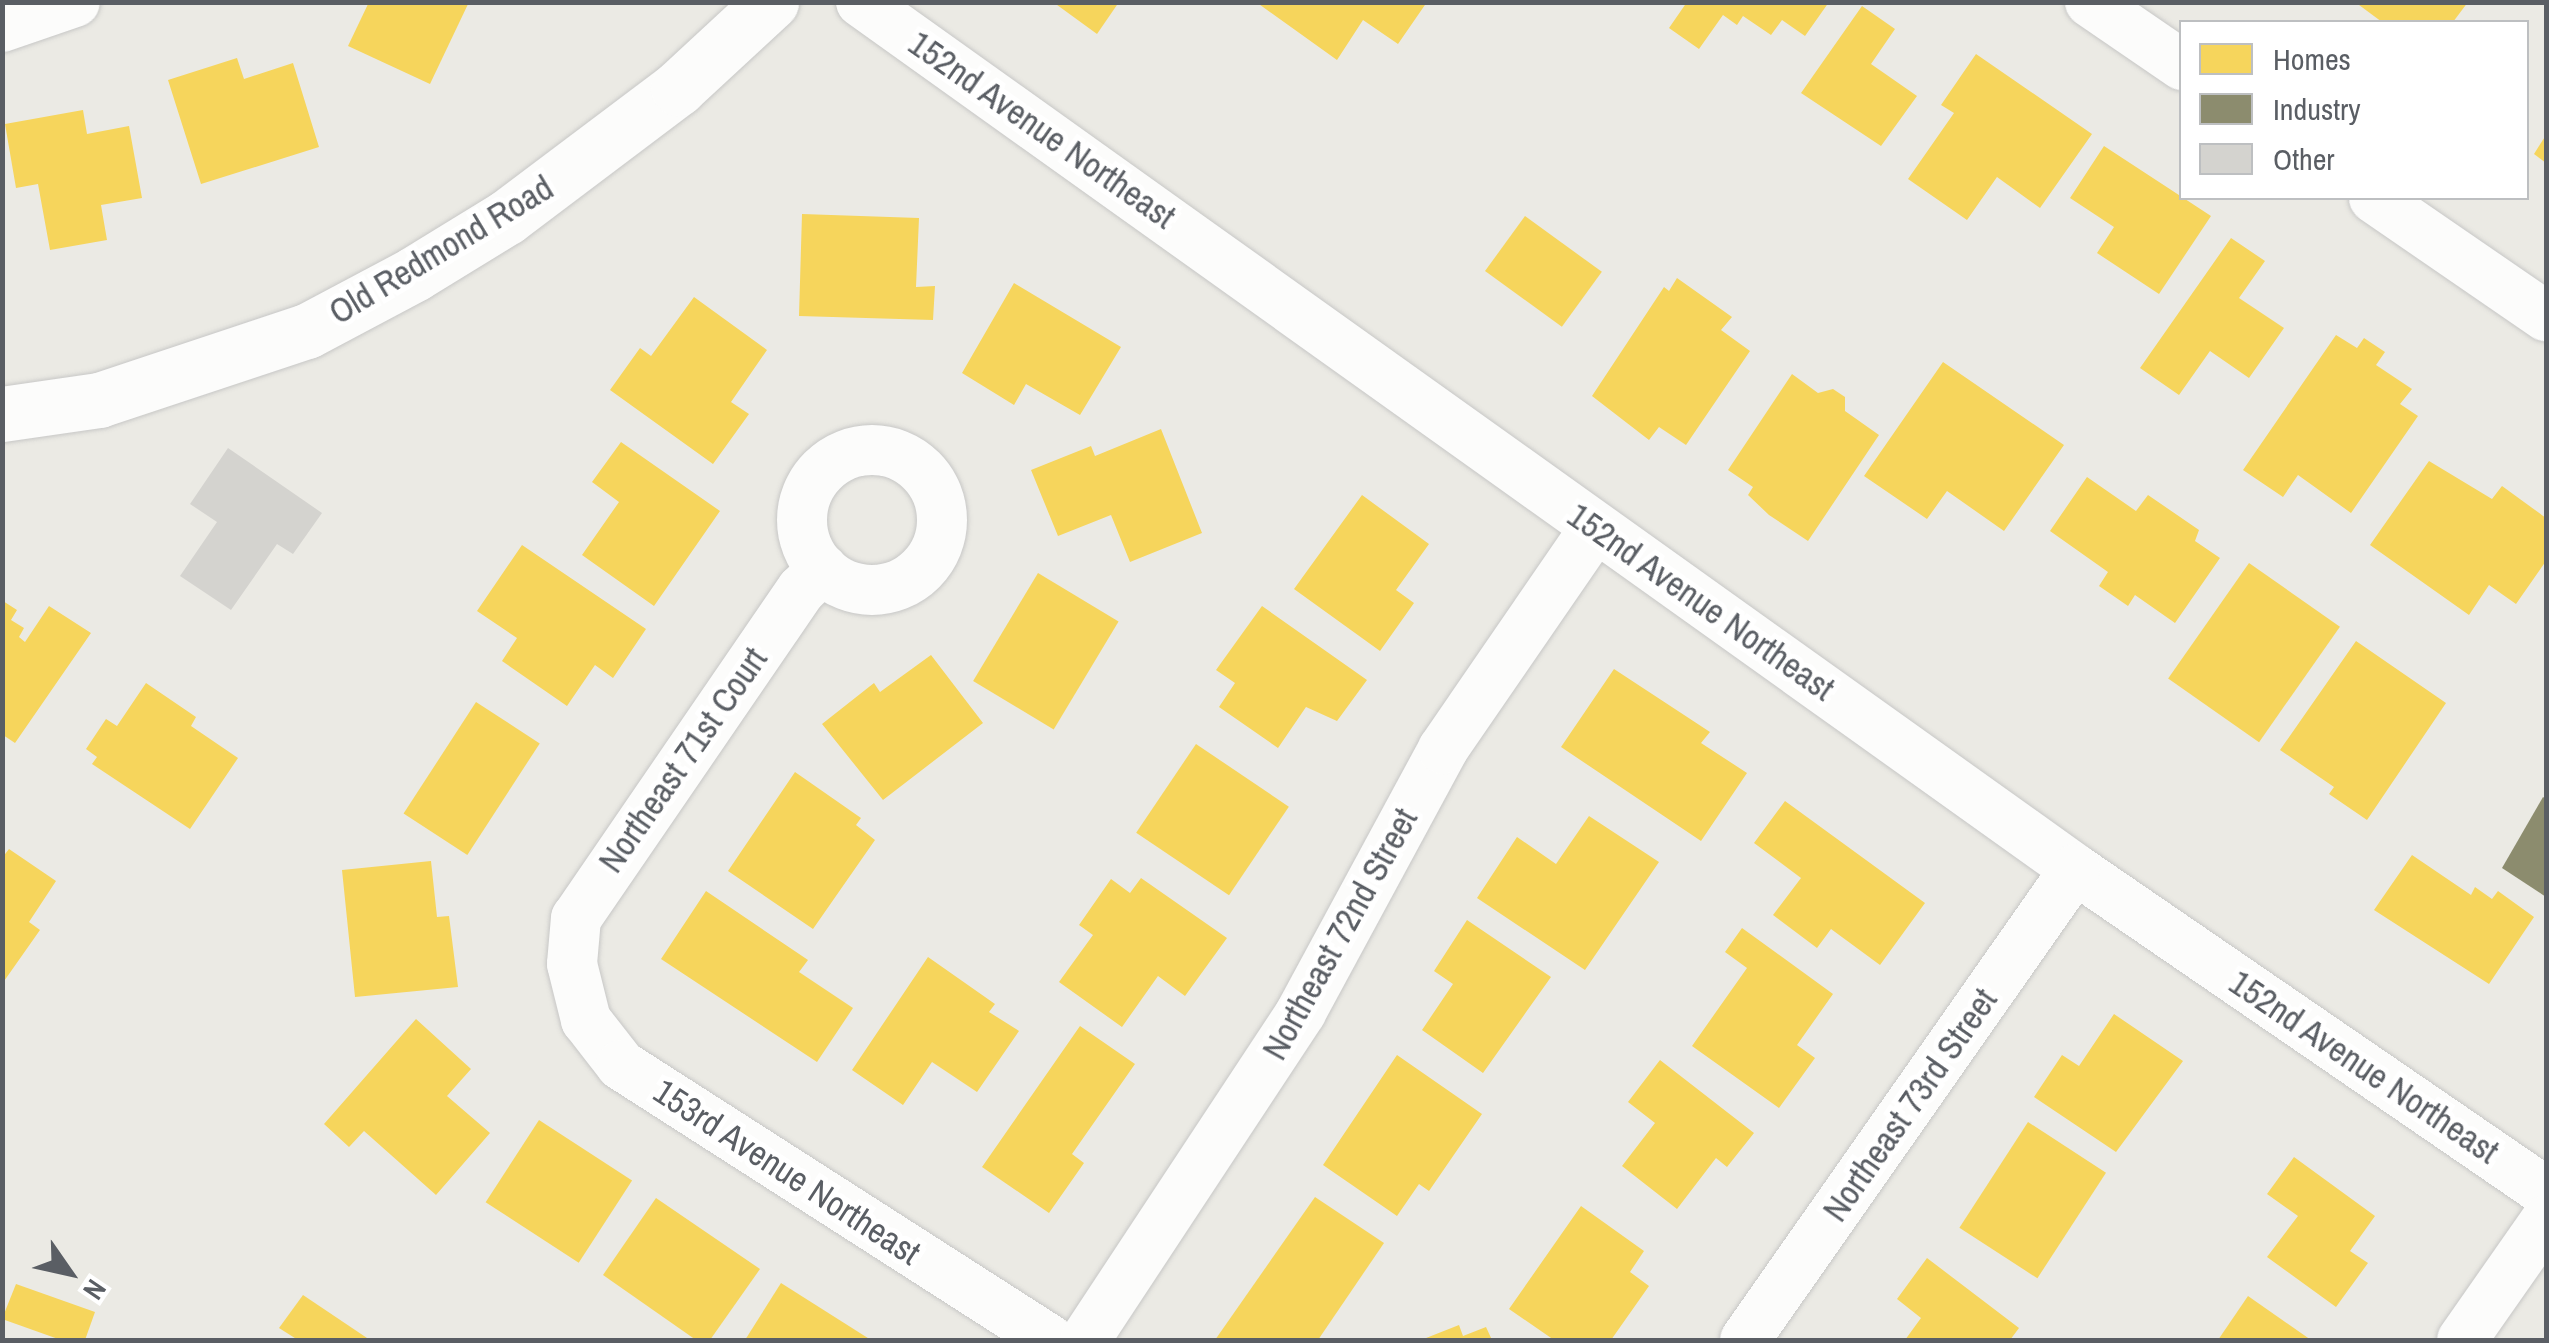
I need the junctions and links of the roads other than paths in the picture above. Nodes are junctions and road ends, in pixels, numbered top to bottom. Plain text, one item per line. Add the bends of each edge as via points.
1 (75, 2) edge
2 (770, 2) edge
3 (861, 2) edge
4 (2090, 2) edge
5 (2, 27) edge
6 (2179, 63) edge
7 (2377, 200) edge
8 (2546, 316) edge
9 (2, 414) edge
10 (1595, 528) junction
11 (823, 569) dead end
12 (2075, 868) junction
13 (572, 964) joint
14 (2546, 1192) edge
15 (2546, 1220) edge
16 (1050, 1340) edge
17 (1085, 1340) edge
18 (1746, 1340) edge
19 (2462, 1340) edge

1 - 5 street
2 - 9 main road, Old Redmond Road via 678,88 507,217 399,282 307,330 137,387
3 - 10 street, 152nd Avenue Northeast
4 - 6 street
7 - 8 street
10 - 12 street, 152nd Avenue Northeast
10 - 17 street, Northeast 72nd Street via 1443,749 1301,1012
11 - 13 street, Northeast 71st Court via 801,590 606,870 576,918
12 - 14 street, 152nd Avenue Northeast
12 - 18 street, Northeast 73rd Street
13 - 16 street, 153rd Avenue Northeast via 586,1020 621,1065
15 - 19 street

